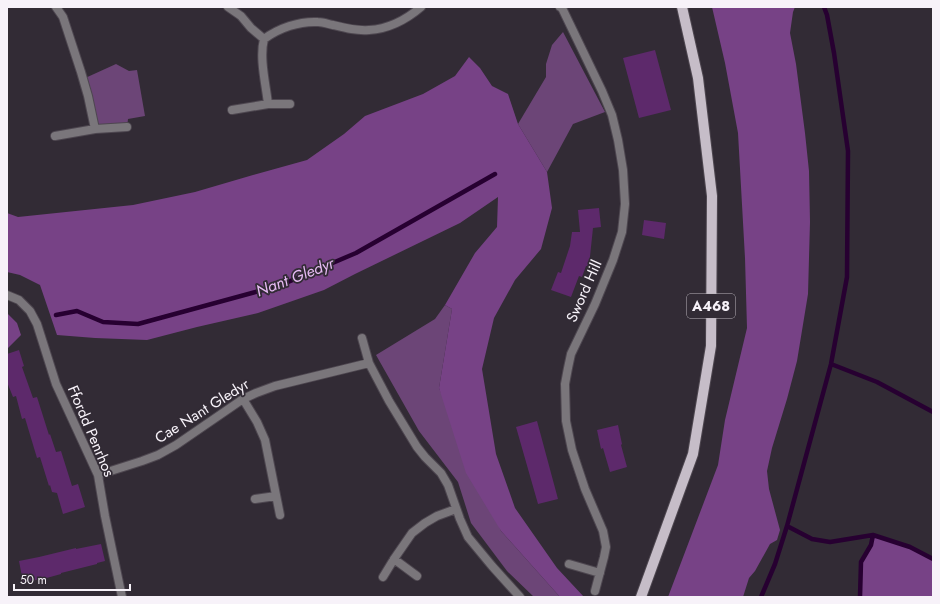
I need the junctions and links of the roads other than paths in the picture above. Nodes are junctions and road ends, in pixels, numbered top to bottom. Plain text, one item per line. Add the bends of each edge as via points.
1 (56, 7) edge
2 (228, 7) edge
3 (421, 7) edge
4 (562, 7) edge
5 (682, 7) edge
6 (264, 39) junction
7 (268, 104) junction
8 (290, 104) dead end
9 (232, 110) dead end
10 (127, 127) dead end
11 (95, 129) junction
12 (55, 136) dead end
13 (7, 295) edge
14 (362, 338) dead end
15 (369, 363) junction
16 (243, 399) junction
17 (98, 475) junction
18 (276, 496) junction
19 (255, 499) dead end
20 (456, 509) junction
21 (280, 515) dead end
22 (394, 559) junction
23 (569, 564) dead end
24 (600, 572) junction
25 (417, 576) dead end
26 (383, 578) dead end
27 (595, 591) dead end
28 (122, 597) edge
29 (520, 597) edge
30 (641, 597) edge

1 - 11 street via 63,17 81,72
2 - 6 street
3 - 6 street via 385,28 353,30 318,22 303,23 285,27
4 - 24 street, Sword Hill via 612,115 623,170 625,204 622,232 595,304 571,354 566,384 566,421 572,450 603,531 606,547
5 - 30 main road, A468 via 698,78 712,196 711,346 693,454
6 - 7 street via 262,58
7 - 8 street
7 - 9 street
10 - 11 street
11 - 12 street
13 - 17 street, Ffordd Penrhos via 19,300 30,311 37,324 56,384
14 - 15 street
15 - 16 street, Cae Nant Gledyr via 275,386
15 - 20 street via 417,446 425,458 441,472
16 - 17 street, Cae Nant Gledyr via 158,454
16 - 18 street via 265,440
17 - 28 street, Ffordd Penrhos
18 - 19 street
18 - 21 street
20 - 22 street via 437,516 412,533
20 - 29 street via 468,537
22 - 25 street
22 - 26 street
23 - 24 street
24 - 27 street, Sword Hill

